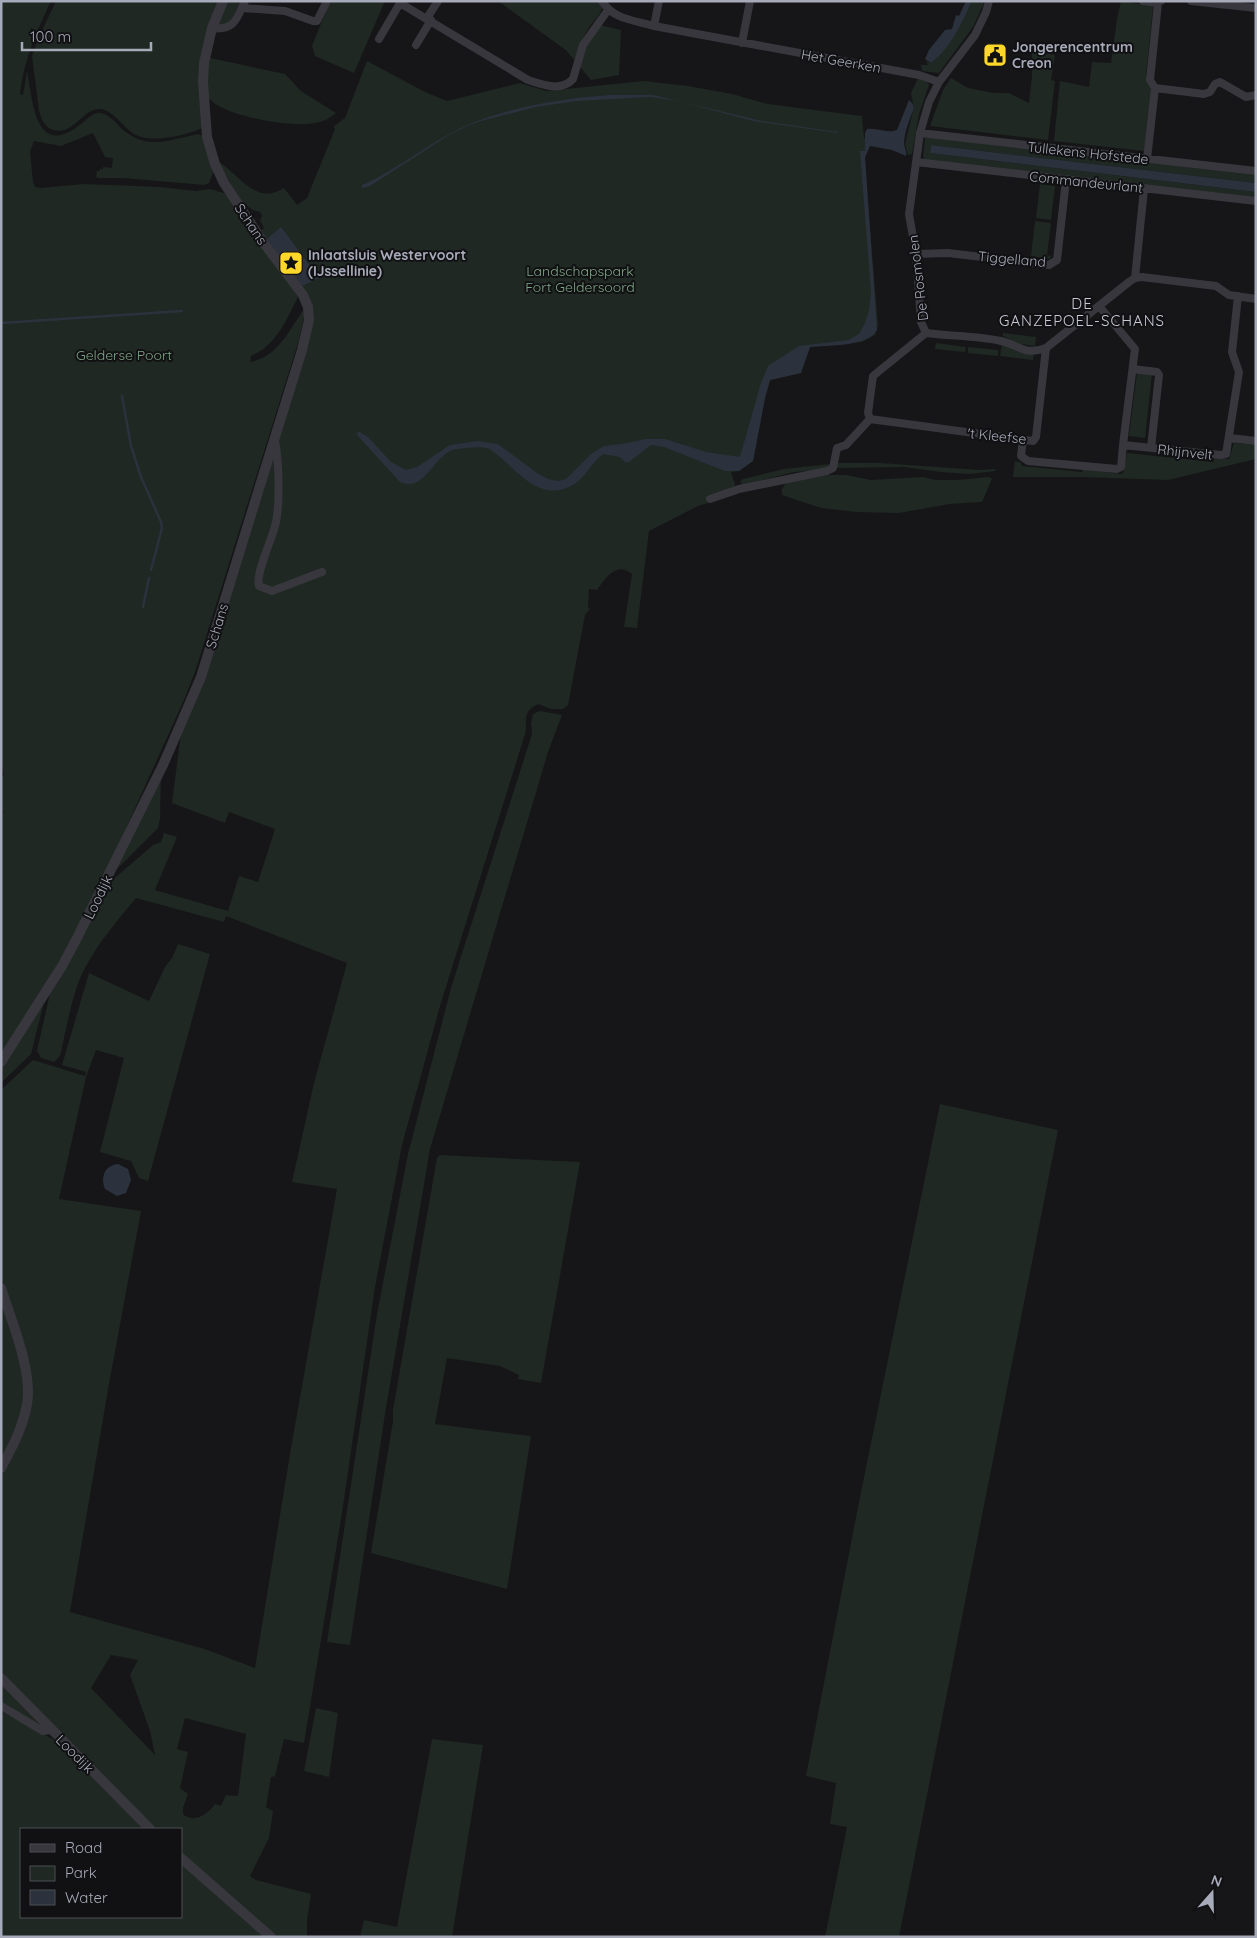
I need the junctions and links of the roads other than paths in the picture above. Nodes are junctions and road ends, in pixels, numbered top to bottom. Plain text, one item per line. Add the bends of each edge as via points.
1 (223, 1) edge
2 (327, 1) edge
3 (438, 1) edge
4 (602, 1) edge
5 (659, 1) edge
6 (750, 1) edge
7 (989, 1) edge
8 (1143, 1) edge
9 (1191, 1) edge
10 (1159, 2) edge
11 (244, 5) edge
12 (1256, 8) edge
13 (608, 10) junction
14 (429, 19) junction
15 (654, 26) junction
16 (212, 28) junction
17 (379, 39) dead end
18 (742, 43) junction
19 (416, 46) dead end
20 (939, 82) junction
21 (1155, 88) junction
22 (1256, 95) edge
23 (920, 133) junction
24 (1147, 159) junction
25 (916, 162) junction
26 (1256, 172) edge
27 (1066, 180) junction
28 (1144, 189) junction
29 (1256, 201) edge
30 (916, 254) junction
31 (1135, 278) junction
32 (1238, 296) junction
33 (1256, 299) edge
34 (1099, 306) junction
35 (926, 333) junction
36 (1046, 348) junction
37 (1132, 368) junction
38 (870, 419) junction
39 (1230, 438) junction
40 (274, 439) junction
41 (1023, 440) junction
42 (1256, 441) edge
43 (1124, 445) junction
44 (1151, 448) junction
45 (710, 499) dead end
46 (322, 572) dead end
47 (181, 725) joint
48 (1, 1062) edge
49 (1, 1288) edge
50 (1, 1468) edge
51 (1, 1678) edge
52 (1, 1706) edge
53 (51, 1730) junction
54 (149, 1828) edge
55 (182, 1859) edge
56 (271, 1937) edge

1 - 16 street, Schans
2 - 11 street via 317,21
3 - 14 street
4 - 13 street
5 - 15 street
6 - 18 street
7 - 20 street, De Rosmolen via 975,35
8 - 10 street
9 - 12 street
10 - 21 street via 1150,80
11 - 16 street via 230,26
13 - 14 street via 583,45 573,79 559,86 528,80
13 - 15 street, Het Geerken
14 - 17 street via 400,3
14 - 19 street
15 - 18 street, Het Geerken
16 - 40 street, Schans via 203,82 207,137 215,164 224,183 303,295 308,307 305,338
18 - 20 street, Het Geerken via 919,75
20 - 23 street, De Rosmolen
21 - 22 street via 1204,94 1220,82 1246,97
21 - 24 street
23 - 24 street, Tullekens Hofstede
23 - 25 street, De Rosmolen
24 - 26 street, Tullekens Hofstede
25 - 27 street, Commandeurlant
25 - 30 street, De Rosmolen via 909,214
27 - 28 street, Commandeurlant
27 - 30 street, Tiggelland via 1057,260 1049,265 948,253
28 - 29 street, Commandeurlant
28 - 31 street
30 - 35 street, De Rosmolen via 921,322
31 - 32 street via 1216,286 1229,296
31 - 34 street
32 - 33 street
32 - 39 street, Rhijnvelt via 1232,352 1239,372
34 - 36 street
34 - 37 street via 1135,349
35 - 36 street, De Rosmolen via 1002,341 1020,350 1036,352
35 - 38 street via 873,376
36 - 41 street, 't Kleefse via 1036,437 1032,441
37 - 43 street
37 - 44 street via 1159,375
38 - 41 street, 't Kleefse
38 - 45 street via 846,445 836,448 833,468 827,471 739,489
39 - 42 street
39 - 44 street, Rhijnvelt via 1226,454 1221,455
40 - 46 street, Schans via 278,456 276,523 258,582 272,591
40 - 47 street, Schans via 201,677
41 - 43 street via 1021,456 1028,461 1117,469 1121,467
43 - 44 street, Rhijnvelt
47 - 48 street, Loodijk via 76,940
49 - 50 street via 25,1365 28,1402 19,1433
51 - 53 street, Loodijk
52 - 53 street via 43,1731
53 - 54 street, Loodijk
55 - 56 street

